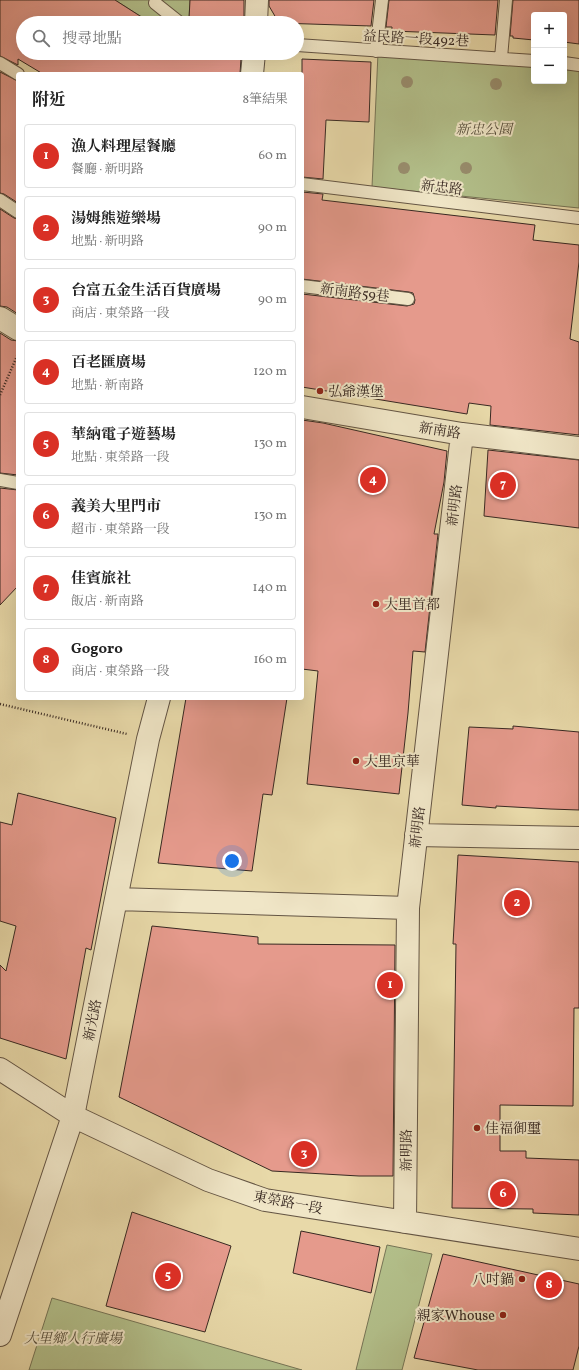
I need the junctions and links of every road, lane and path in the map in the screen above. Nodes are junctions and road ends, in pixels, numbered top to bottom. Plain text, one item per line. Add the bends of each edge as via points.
1 (257, 0) edge
2 (382, 0) edge
3 (506, 0) edge
4 (155, 3) dead end
5 (171, 16) edge
6 (256, 16) edge
7 (304, 46) edge
8 (376, 51) junction
9 (501, 58) junction
10 (253, 60) edge
11 (531, 61) edge
12 (0, 63) edge
13 (567, 63) edge
14 (579, 65) edge
15 (252, 72) edge
16 (16, 73) edge
17 (304, 184) edge
18 (0, 200) edge
19 (16, 211) edge
20 (579, 218) edge
21 (304, 286) edge
22 (408, 299) dead end
23 (0, 318) edge
24 (16, 328) edge
25 (16, 359) edge
26 (0, 395) edge
27 (304, 407) edge
28 (462, 434) junction
29 (579, 448) edge
30 (0, 480) edge
31 (16, 484) edge
32 (158, 700) edge
33 (0, 704) edge
34 (148, 739) junction
35 (416, 835) junction
36 (579, 838) edge
37 (116, 899) junction
38 (408, 908) junction
39 (0, 1069) edge
40 (73, 1116) junction
41 (405, 1222) junction
42 (579, 1249) edge
43 (4, 1311) edge
44 (0, 1336) edge

1 - 6 street
2 - 8 lane
3 - 9 lane
4 - 5 lane
7 - 8 lane, 益民路一段492巷
8 - 9 lane, 益民路一段492巷
9 - 11 lane, 益民路一段492巷
10 - 15 street
12 - 16 lane
13 - 14 lane
17 - 20 lane, 新忠路
18 - 19 lane
21 - 22 lane, 新南路59巷
23 - 24 street
25 - 26 path
27 - 28 street, 新南路
28 - 29 street, 新南路
28 - 35 street, 新明路
30 - 31 lane
32 - 34 street, 新光路
33 - 34 path
34 - 37 street, 新光路
35 - 36 street
35 - 38 street, 新明路
37 - 38 street
37 - 40 street, 新光路
38 - 41 street, 新明路
39 - 40 street, 東榮路一段
40 - 41 street, 東榮路一段 via 208,1180 265,1200
40 - 43 street, 新光路
41 - 42 street, 東榮路一段
43 - 44 street, 新光路

